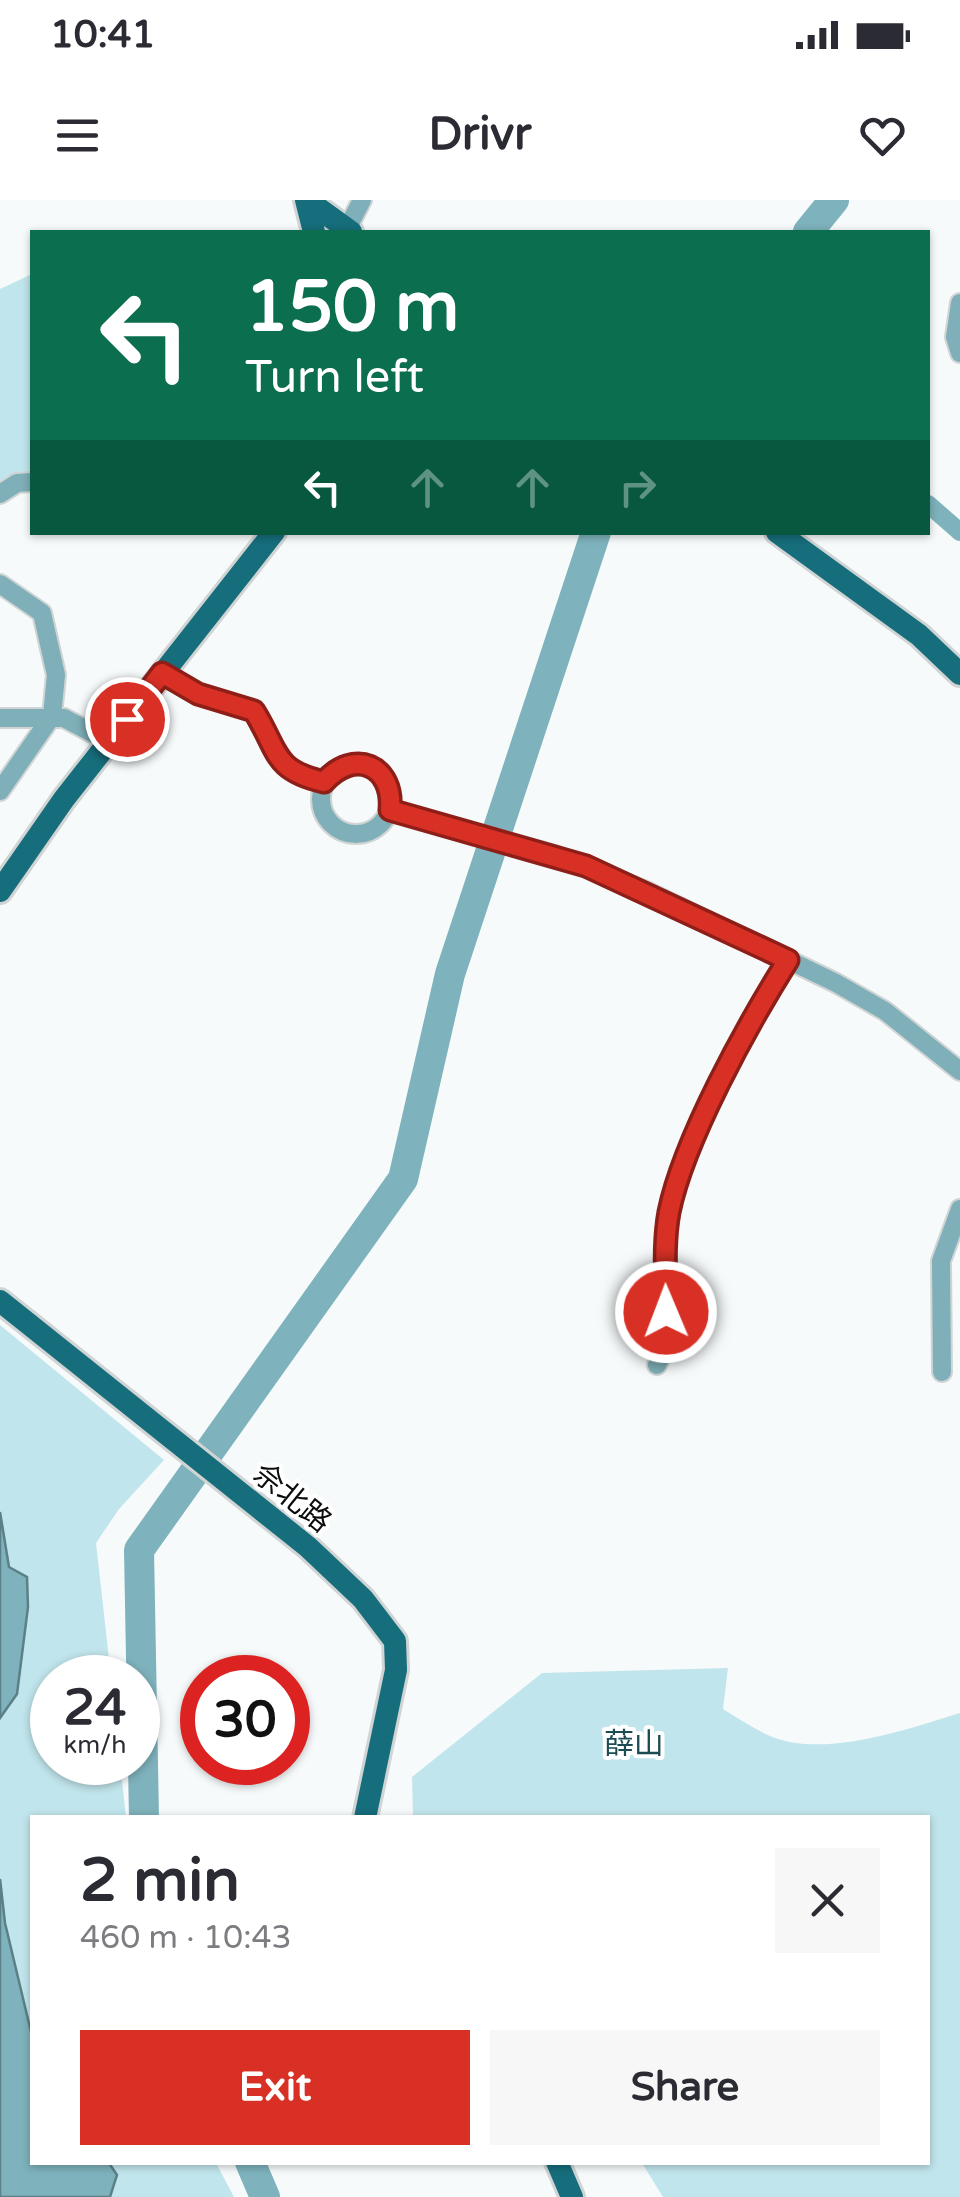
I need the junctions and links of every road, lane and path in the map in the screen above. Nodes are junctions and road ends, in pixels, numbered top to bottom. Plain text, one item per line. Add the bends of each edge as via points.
1 (306, 200) edge
2 (362, 200) edge
3 (314, 230) edge
4 (348, 230) edge
5 (349, 230) edge
6 (960, 302) edge
7 (960, 353) edge
8 (30, 482) edge
9 (0, 494) edge
10 (782, 535) edge
11 (258, 543) edge
12 (0, 584) edge
13 (162, 673) junction
14 (960, 674) edge
15 (52, 716) junction
16 (0, 718) edge
17 (109, 742) junction
18 (324, 782) junction
19 (0, 791) edge
20 (390, 810) junction
21 (0, 892) edge
22 (788, 960) junction
23 (960, 1071) edge
24 (960, 1208) edge
25 (0, 1300) edge
26 (657, 1365) dead end
27 (942, 1372) dead end
28 (366, 1815) edge
29 (557, 2165) edge
30 (572, 2197) edge

1 - 3 main road
1 - 4 main road
2 - 5 street
6 - 7 street
8 - 9 street
10 - 14 main road via 919,635
11 - 13 main road
12 - 15 street via 42,613 56,675
13 - 17 main road
13 - 18 street via 198,694 254,711 282,764 297,776
15 - 16 street
15 - 17 street
15 - 19 street
17 - 21 main road
18 - 20 street via 345,766 376,770 391,793
18 - 20 street via 322,809 330,824 350,835 368,833
20 - 22 street via 552,854
22 - 23 street via 885,1012
22 - 26 street via 682,1168 670,1209
24 - 27 street via 941,1261
25 - 28 main road, 佘北路 via 308,1547 396,1641
29 - 30 main road

